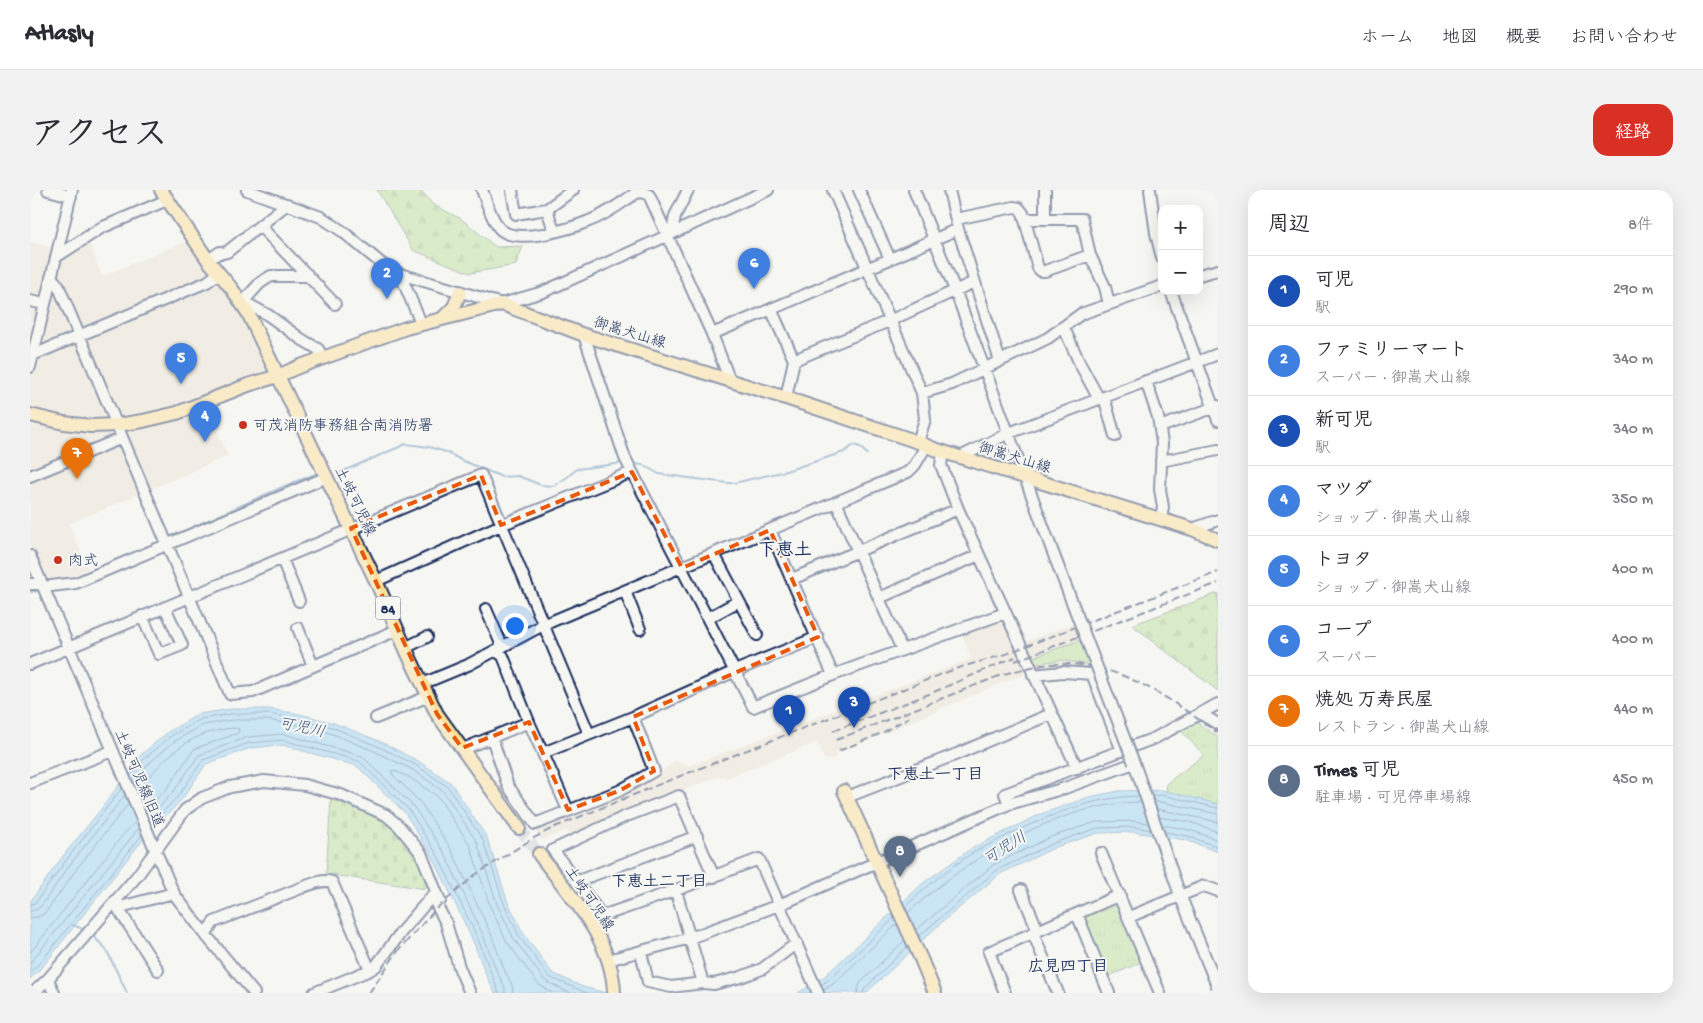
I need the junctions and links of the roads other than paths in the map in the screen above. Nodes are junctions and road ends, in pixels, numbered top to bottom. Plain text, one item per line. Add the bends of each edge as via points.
1 (48, 190) edge
2 (247, 190) edge
3 (482, 190) edge
4 (512, 190) edge
5 (573, 190) edge
6 (688, 190) edge
7 (768, 190) edge
8 (833, 190) edge
9 (859, 190) edge
10 (914, 190) edge
11 (949, 190) edge
12 (1045, 190) edge
13 (1150, 190) edge
14 (71, 193) edge
15 (164, 195) edge
16 (287, 204) junction
17 (547, 209) junction
18 (1025, 218) junction
19 (1045, 218) junction
20 (957, 224) junction
21 (260, 226) junction
22 (554, 231) junction
23 (670, 233) junction
24 (934, 239) junction
25 (1160, 250) edge
26 (1090, 255) junction
27 (56, 257) junction
28 (890, 259) junction
29 (208, 260) junction
30 (867, 268) junction
31 (1218, 270) edge
32 (219, 273) junction
33 (307, 274) junction
34 (400, 274) junction
35 (1203, 274) edge
36 (51, 278) junction
37 (974, 282) junction
38 (1158, 287) edge
39 (955, 290) junction
40 (460, 292) junction
41 (1172, 295) edge
42 (30, 300) edge
43 (242, 303) junction
44 (45, 304) junction
45 (335, 304) dead end
46 (502, 304) junction
47 (1109, 304) junction
48 (771, 309) junction
49 (443, 318) junction
50 (889, 321) junction
51 (421, 323) junction
52 (1064, 328) junction
53 (712, 334) junction
54 (584, 335) junction
55 (79, 336) junction
56 (1218, 354) edge
57 (33, 355) junction
58 (324, 358) junction
59 (794, 360) junction
60 (1000, 362) junction
61 (1197, 362) junction
62 (30, 367) edge
63 (985, 369) junction
64 (278, 376) junction
65 (730, 381) junction
66 (1146, 381) junction
67 (922, 393) junction
68 (786, 398) junction
69 (1101, 398) junction
70 (1216, 406) edge
71 (30, 415) edge
72 (1218, 420) edge
73 (117, 425) junction
74 (1160, 427) junction
75 (1009, 433) junction
76 (1115, 436) dead end
77 (122, 438) junction
78 (922, 444) junction
79 (1218, 450) edge
80 (943, 452) junction
81 (960, 457) junction
82 (1161, 461) junction
83 (632, 472) junction
84 (30, 476) edge
85 (327, 477) junction
86 (1025, 477) junction
87 (836, 502) junction
88 (958, 509) junction
89 (1161, 519) junction
90 (1218, 520) edge
91 (501, 525) junction
92 (352, 528) junction
93 (1192, 529) junction
94 (770, 530) junction
95 (1218, 540) edge
96 (166, 545) junction
97 (859, 551) junction
98 (714, 554) junction
99 (979, 555) junction
100 (30, 556) edge
101 (282, 559) junction
102 (682, 568) junction
103 (792, 579) junction
104 (376, 581) junction
105 (30, 584) edge
106 (42, 586) junction
107 (626, 591) junction
108 (188, 596) junction
109 (880, 598) junction
110 (299, 601) dead end
111 (739, 601) junction
112 (165, 606) junction
113 (486, 610) dead end
114 (1005, 613) junction
115 (142, 616) junction
116 (708, 618) junction
117 (543, 625) junction
118 (298, 628) dead end
119 (640, 628) dead end
120 (398, 630) junction
121 (757, 635) dead end
122 (427, 637) dead end
123 (818, 637) junction
124 (69, 648) junction
125 (405, 648) junction
126 (499, 648) junction
127 (902, 650) junction
128 (30, 664) edge
129 (313, 666) junction
130 (735, 671) junction
131 (833, 675) junction
132 (1033, 675) junction
133 (422, 684) junction
134 (429, 696) junction
135 (1218, 704) edge
136 (1052, 714) junction
137 (1201, 714) junction
138 (633, 717) junction
139 (376, 718) dead end
140 (529, 722) junction
141 (1218, 724) edge
142 (589, 734) junction
143 (492, 738) junction
144 (462, 749) junction
145 (1122, 751) junction
146 (543, 753) junction
147 (113, 754) junction
148 (1134, 763) junction
149 (1077, 768) junction
150 (30, 783) edge
151 (845, 794) joint
152 (1008, 804) junction
153 (568, 810) junction
154 (519, 828) tunnel mouth
155 (697, 836) junction
156 (156, 852) junction
157 (1101, 853) dead end
158 (539, 854) tunnel mouth
159 (877, 862) junction
160 (714, 877) junction
161 (578, 882) junction
162 (1021, 890) dead end
163 (1218, 890) edge
164 (676, 891) junction
165 (174, 893) junction
166 (1120, 895) junction
167 (1180, 895) junction
168 (440, 900) dead end
169 (780, 905) junction
170 (1077, 914) junction
171 (1129, 917) junction
172 (1036, 932) junction
173 (205, 934) junction
174 (690, 938) junction
175 (796, 943) junction
176 (640, 952) junction
177 (608, 960) junction
178 (158, 970) dead end
179 (370, 970) junction
180 (48, 979) junction
181 (703, 983) junction
182 (1218, 988) edge
183 (614, 989) edge
184 (33, 993) edge
185 (54, 993) edge
186 (254, 993) edge
187 (314, 993) edge
188 (470, 993) edge
189 (818, 993) edge
190 (935, 993) edge
191 (1005, 993) edge
192 (1058, 993) edge
193 (1109, 993) edge
194 (1160, 993) edge

1 - 14 street
2 - 16 street
3 - 22 street via 498,228 506,234 528,236
4 - 17 street via 516,214
5 - 17 street
6 - 23 street
7 - 23 street
8 - 30 street
9 - 28 street
10 - 24 street
11 - 20 street
12 - 19 street
13 - 25 street
14 - 27 street
15 - 27 street via 101,228
15 - 29 main road, 土岐可児線 / 84
16 - 21 street
16 - 34 street via 321,217 342,230 382,264
17 - 22 street
18 - 19 street
18 - 20 street via 1019,208 1014,207
18 - 26 street via 1041,271
19 - 26 street via 1082,219
20 - 24 street
20 - 37 street
21 - 29 street via 227,252 220,252
21 - 33 street
22 - 23 street via 590,221 642,192 649,195
23 - 46 street via 543,292
23 - 53 street
24 - 28 street
24 - 39 street
26 - 47 street
27 - 36 street
28 - 30 street
29 - 32 main road, 土岐可児線 / 84
30 - 48 street
30 - 50 street
31 - 35 street
32 - 43 main road, 土岐可児線 / 84
32 - 55 street via 207,282
33 - 43 street via 271,276
33 - 45 street
34 - 40 street
34 - 51 street
36 - 44 street
36 - 55 street via 58,285
37 - 39 street
37 - 60 street
38 - 47 street
39 - 50 street
39 - 63 street
40 - 46 street
40 - 49 main road via 454,307
41 - 61 street
42 - 44 street
43 - 58 street via 268,315 318,349
43 - 64 main road, 土岐可児線 / 84
44 - 57 street
46 - 49 main road
46 - 54 main road, 御嵩犬山線
47 - 52 street via 1081,314
48 - 53 street
48 - 59 street
49 - 51 main road
50 - 59 street
50 - 67 street
51 - 58 main road
52 - 60 street
52 - 69 street via 1080,364
53 - 65 street
54 - 65 main road, 御嵩犬山線
54 - 83 street
55 - 57 street
55 - 73 street
56 - 61 street
57 - 62 street
58 - 64 main road
59 - 68 street
60 - 63 street
61 - 66 street
61 - 70 street
63 - 67 street
63 - 75 street
64 - 73 main road via 171,415
64 - 85 main road, 土岐可児線 / 84
65 - 68 main road, 御嵩犬山線
66 - 69 street
66 - 74 street
67 - 78 street via 925,419
68 - 78 main road, 御嵩犬山線
69 - 75 street
69 - 76 street
70 - 72 street
70 - 74 street
71 - 73 main road via 73,424
73 - 77 street
74 - 82 street
75 - 81 street
75 - 86 street
77 - 84 street
77 - 96 street
78 - 80 main road, 御嵩犬山線
78 - 87 street via 916,465 908,472
79 - 82 street
80 - 81 main road, 御嵩犬山線
80 - 88 street via 940,465
81 - 86 main road, 御嵩犬山線
82 - 89 street
83 - 91 street
83 - 102 street
85 - 92 main road, 土岐可児線 / 84
85 - 96 street
86 - 89 main road, 御嵩犬山線
86 - 148 street, bridge
87 - 94 street
87 - 97 street
88 - 97 street
88 - 99 street
89 - 93 main road, 御嵩犬山線
90 - 93 street
91 - 92 street via 481,475
91 - 104 street
91 - 117 street
92 - 101 street
92 - 104 main road, 土岐可児線 / 84
93 - 95 main road, 御嵩犬山線
94 - 98 street
94 - 103 street
96 - 106 street via 76,583
96 - 108 street
97 - 103 street
97 - 109 street
98 - 102 street
98 - 111 street
99 - 109 street
99 - 114 street
100 - 106 street, 土岐可児線旧道
101 - 108 street
101 - 110 street
102 - 107 street
102 - 116 street
103 - 123 street
104 - 120 main road, 土岐可児線 / 84
105 - 106 street
106 - 124 street, 土岐可児線旧道
107 - 117 street
107 - 119 street
108 - 112 street
108 - 129 street via 230,694 253,692
109 - 127 street
111 - 116 street
111 - 121 street
112 - 115 street
112 - 115 street via 182,645 159,654
113 - 126 street
114 - 127 street
114 - 132 street
115 - 124 street
116 - 130 street
117 - 126 street
117 - 142 street
118 - 129 street
120 - 125 main road, 土岐可児線 / 84
120 - 129 street
122 - 125 street
123 - 130 street
123 - 131 street
124 - 128 street
124 - 147 street, 土岐可児線旧道
125 - 133 main road, 土岐可児線 / 84
126 - 133 street
126 - 140 street
127 - 131 street
130 - 131 street via 753,707
130 - 138 street
132 - 136 street
132 - 145 street via 1092,674
133 - 134 main road, 土岐可児線 / 84
134 - 139 street
134 - 144 main road, 土岐可児線 / 84 via 437,714
135 - 137 street
136 - 149 street
136 - 151 street via 958,754
137 - 141 street
137 - 145 street
138 - 142 street
138 - 153 street via 654,771 619,791
140 - 143 street
140 - 146 street
142 - 146 street
143 - 144 street
143 - 153 street via 508,786 535,824
144 - 154 main road, 土岐可児線 / 84
145 - 149 street
146 - 153 street
147 - 150 street
147 - 156 street, 土岐可児線旧道
148 - 152 street
148 - 167 street
149 - 152 street via 1005,794
151 - 159 main road
152 - 159 street
155 - 160 street
155 - 161 street
155 - 161 street via 679,796 624,817 553,850
156 - 165 street, 土岐可児線旧道
156 - 168 street via 185,810 202,798 230,787 264,780 305,785 341,795 386,815 399,826 420,853
156 - 180 street
157 - 166 street
158 - 177 main road, 土岐可児線 via 592,925
159 - 169 street
159 - 190 main road
160 - 164 street
160 - 169 street via 759,859
161 - 164 street via 602,916
162 - 172 street
163 - 167 street via 1204,886
164 - 174 street
165 - 173 street, 土岐可児線旧道
165 - 178 street via 119,910
166 - 170 street
166 - 171 street
167 - 171 street
167 - 182 street
169 - 174 street
169 - 175 street
170 - 172 street
170 - 193 street
171 - 194 street
172 - 191 street via 989,952
172 - 192 street
173 - 179 street via 214,922 308,885 329,881
173 - 186 street, 土岐可児線旧道
174 - 176 street
174 - 181 street
175 - 181 street via 762,969 714,984
175 - 189 street
176 - 177 street
176 - 181 street via 648,982 672,987
177 - 183 main road, 土岐可児線
179 - 187 street
179 - 188 street via 432,896 446,923 458,967
180 - 184 street
180 - 185 street

